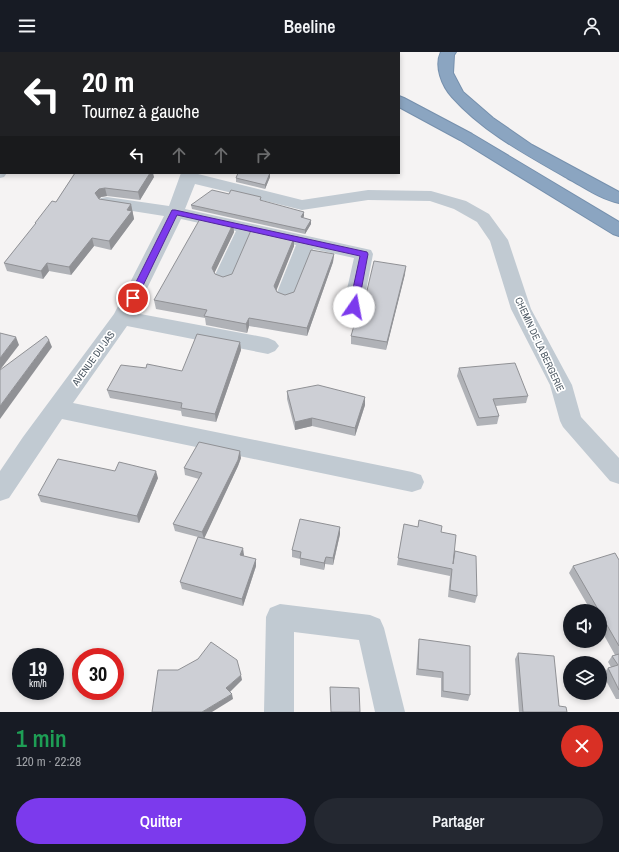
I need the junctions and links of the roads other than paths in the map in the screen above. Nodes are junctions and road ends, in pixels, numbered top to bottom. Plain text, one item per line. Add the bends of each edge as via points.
1 (449, 52) edge
2 (400, 102) edge
3 (189, 175) edge
4 (619, 198) edge
5 (107, 202) edge
6 (175, 212) junction
7 (246, 229) junction
8 (619, 230) edge
9 (306, 242) junction
10 (224, 277) edge
11 (286, 295) edge
12 (354, 307) dead end
13 (122, 318) junction
14 (268, 346) dead end
15 (57, 409) junction
16 (6, 470) edge
17 (619, 474) edge
18 (412, 482) dead end
19 (0, 491) edge
20 (279, 712) edge
21 (390, 712) edge

1 - 4 highway via 446,73 457,94 487,121 526,148
2 - 8 highway via 466,137
3 - 6 street, AVENUE DU JAS
3 - 17 street, CHEMIN DE LA BERGERIE via 302,205 368,195 431,196 460,204 483,218 499,240 521,309 561,385 571,421
5 - 6 street
6 - 7 street
6 - 13 street, AVENUE DU JAS
7 - 9 street
7 - 10 street
9 - 11 street
9 - 12 street via 364,254
13 - 14 street
13 - 15 street, AVENUE DU JAS
15 - 16 street, AVENUE DU JAS
15 - 18 street
16 - 19 street, AVENUE DU JAS
20 - 21 street via 280,617 370,628

